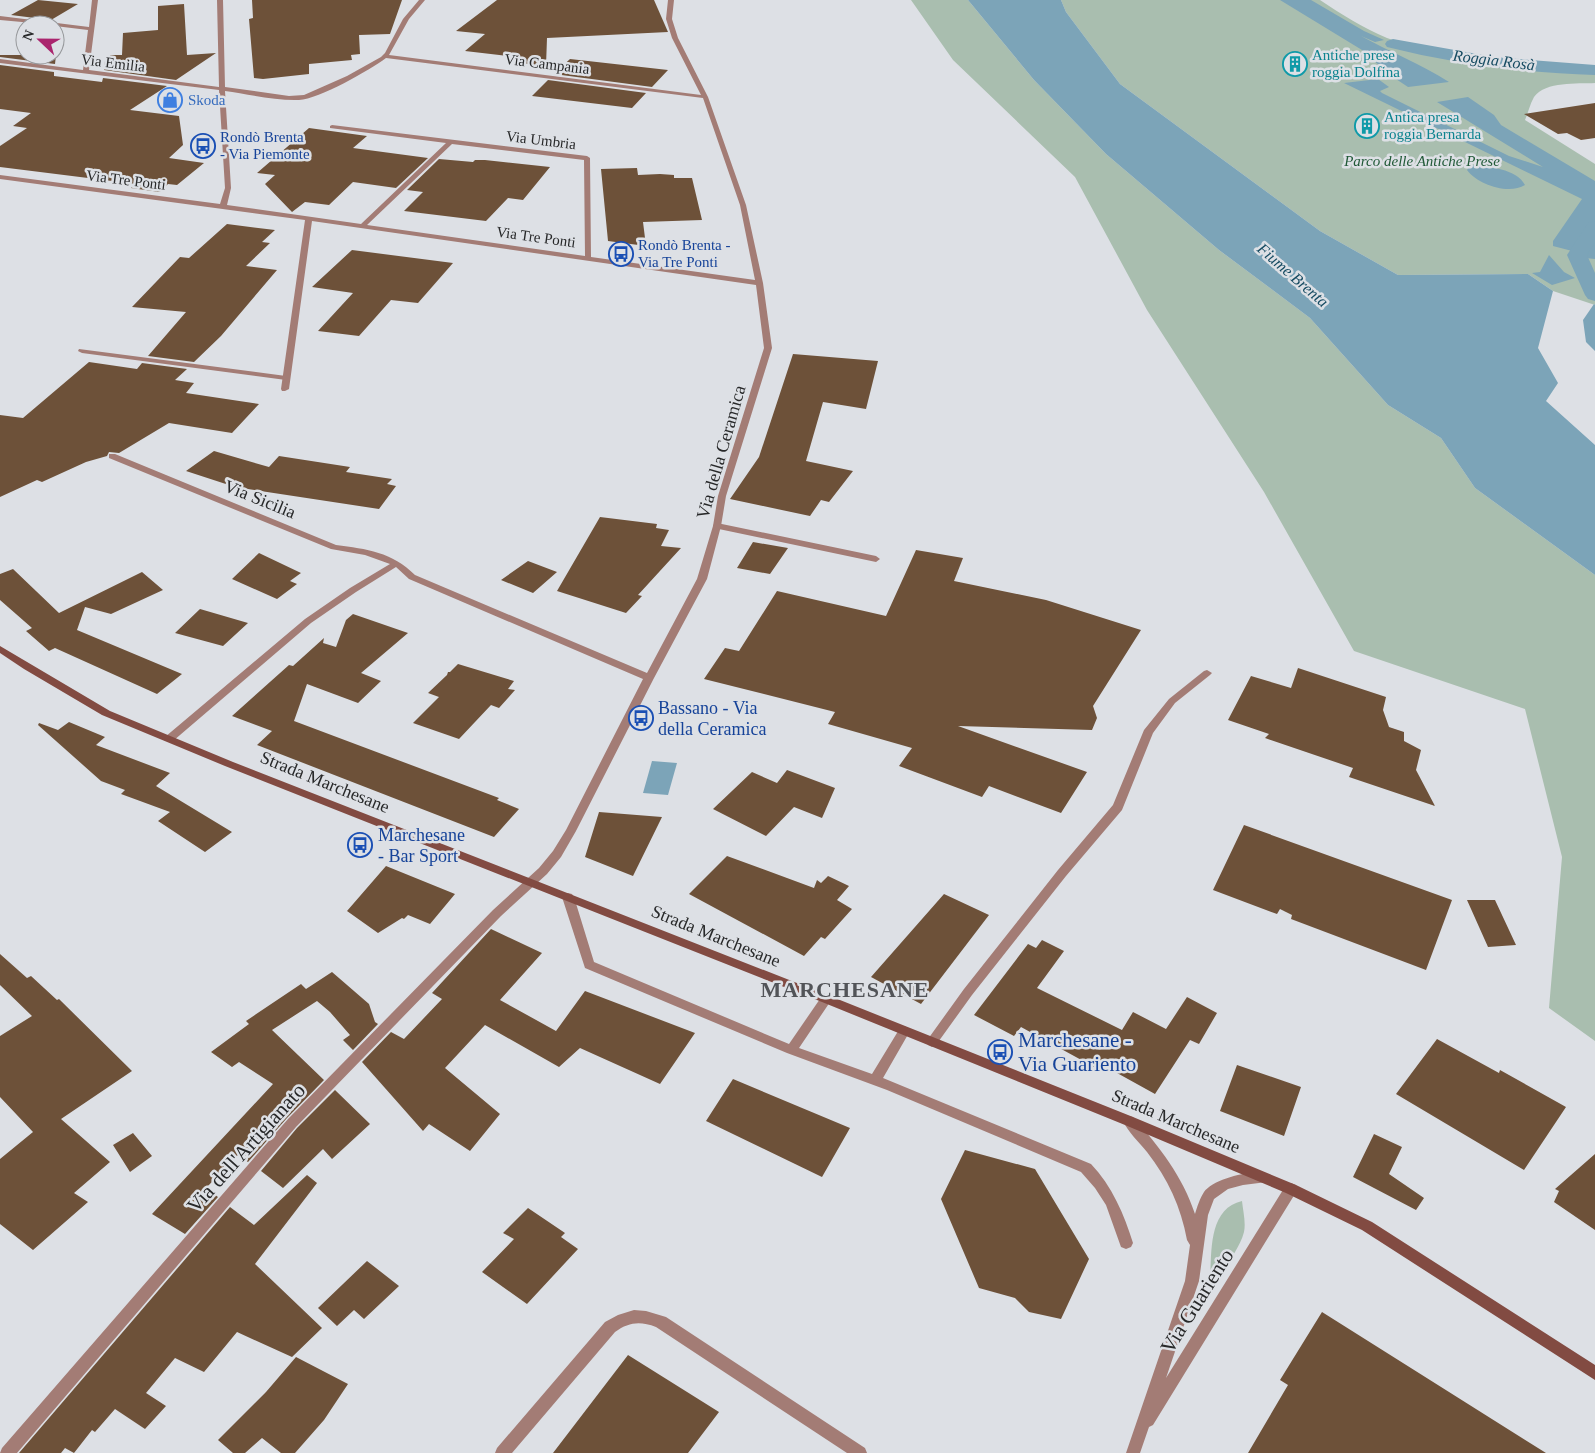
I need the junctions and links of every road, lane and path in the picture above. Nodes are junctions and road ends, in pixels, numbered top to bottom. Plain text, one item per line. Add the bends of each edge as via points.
1 (95, 0) edge
2 (220, 0) edge
3 (422, 0) edge
4 (670, 0) edge
5 (0, 18) edge
6 (90, 29) junction
7 (386, 56) junction
8 (0, 61) edge
9 (86, 72) junction
10 (222, 89) junction
11 (705, 97) junction
12 (332, 127) dead end
13 (452, 142) junction
14 (0, 177) edge
15 (223, 206) junction
16 (309, 218) junction
17 (362, 226) junction
18 (588, 258) junction
19 (759, 283) junction
20 (82, 351) dead end
21 (286, 378) junction
22 (285, 389) dead end
23 (112, 456) dead end
24 (717, 526) junction
25 (876, 559) dead end
26 (397, 563) junction
27 (0, 649) edge
28 (1207, 673) dead end
29 (649, 678) junction
30 (169, 740) junction
31 (530, 883) junction
32 (568, 897) junction
33 (826, 999) junction
34 (904, 1031) junction
35 (932, 1042) junction
36 (791, 1050) junction
37 (874, 1080) junction
38 (1129, 1121) junction
39 (1264, 1178) junction
40 (1291, 1189) junction
41 (1126, 1243) dead end
42 (1195, 1251) junction
43 (1595, 1373) edge
44 (1138, 1436) junction
45 (7, 1453) edge
46 (502, 1453) edge
47 (860, 1453) edge
48 (1133, 1453) edge

1 - 6 street
2 - 10 street
3 - 7 street via 413,7
4 - 11 street, Via della Ceramica via 669,19 675,38
5 - 6 street
6 - 9 street
7 - 10 street, Via Emilia via 303,98
7 - 11 street, Via Campania
8 - 9 street, Via Emilia
9 - 10 street, Via Emilia
10 - 15 street via 228,188
11 - 19 street, Via della Ceramica via 743,205
12 - 13 street, Via Umbria
13 - 17 street
13 - 18 street, Via Umbria via 587,158
14 - 15 street, Via Tre Ponti
15 - 16 street, Via Tre Ponti
16 - 17 street, Via Tre Ponti
16 - 21 street
17 - 18 street, Via Tre Ponti
18 - 19 street, Via Tre Ponti
19 - 24 street, Via della Ceramica via 768,348 722,496
20 - 21 street
21 - 22 street
23 - 26 street, Via Sicilia via 334,547 367,552
24 - 25 street
24 - 29 street, Via della Ceramica via 702,579
26 - 29 street, Via Sicilia via 412,577
26 - 30 street via 308,621
27 - 30 main road, Strada Marchesane via 106,713
28 - 35 street via 1172,701 1148,732 1118,807 1062,873
29 - 31 street, Via della Ceramica via 571,831
30 - 31 main road, Strada Marchesane
31 - 32 main road, Strada Marchesane
31 - 45 street, Via dell'Artigianato via 292,1123
32 - 33 main road, Strada Marchesane
32 - 36 street via 589,965
33 - 34 main road, Strada Marchesane
33 - 36 street
34 - 35 main road, Strada Marchesane
34 - 37 street
35 - 38 main road, Strada Marchesane
36 - 37 street
37 - 41 street via 1086,1168 1096,1177 1118,1216
38 - 39 main road, Strada Marchesane
38 - 42 street, Via Guariento via 1179,1187 1191,1220
39 - 40 main road, Strada Marchesane
39 - 42 street, Via Guariento via 1243,1178 1224,1185 1210,1196 1201,1215
40 - 43 main road, Strada Marchesane via 1367,1226
40 - 44 street, Via Guariento
42 - 44 street, Via Guariento via 1192,1281
44 - 48 street, Via Guariento
46 - 47 street via 610,1327 623,1318 637,1315 661,1322

